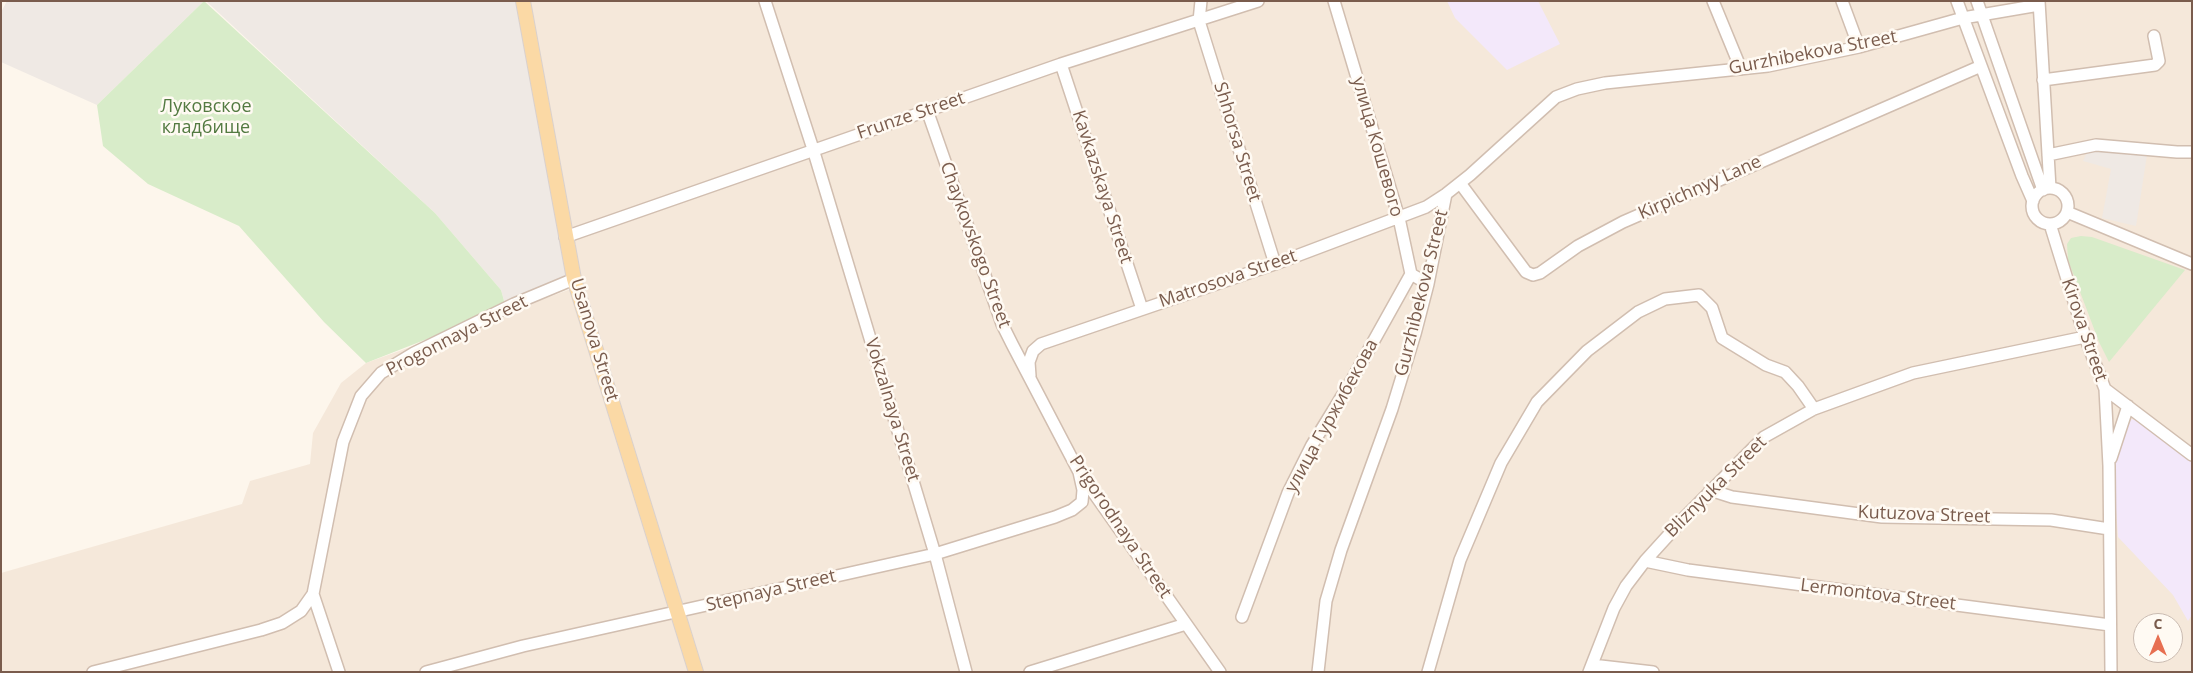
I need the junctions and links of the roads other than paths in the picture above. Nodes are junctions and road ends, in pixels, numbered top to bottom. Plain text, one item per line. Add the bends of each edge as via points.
1 (523, 1) edge
2 (765, 1) edge
3 (1201, 1) edge
4 (1258, 1) edge
5 (1334, 1) edge
6 (1713, 1) edge
7 (1842, 1) edge
8 (1957, 1) edge
9 (1977, 1) edge
10 (2039, 3) edge
11 (1982, 14) junction
12 (1963, 18) junction
13 (1199, 21) junction
14 (2154, 36) dead end
15 (1859, 48) junction
16 (1061, 64) junction
17 (1981, 66) junction
18 (1741, 69) junction
19 (2043, 80) junction
20 (927, 110) junction
21 (813, 149) junction
22 (2192, 152) edge
23 (2048, 155) junction
24 (1460, 183) junction
25 (2046, 189) junction
26 (1446, 194) junction
27 (2033, 201) junction
28 (2067, 212) junction
29 (1399, 218) junction
30 (2050, 224) junction
31 (565, 238) junction
32 (1275, 264) junction
33 (2192, 264) edge
34 (1411, 274) junction
35 (574, 279) junction
36 (1428, 284) junction
37 (1142, 309) junction
38 (2085, 337) junction
39 (1030, 376) junction
40 (2105, 389) junction
41 (2128, 406) junction
42 (1814, 409) junction
43 (2192, 455) edge
44 (2109, 466) junction
45 (1079, 472) junction
46 (1710, 490) junction
47 (2109, 529) junction
48 (935, 554) junction
49 (1645, 561) junction
50 (313, 594) junction
51 (679, 612) junction
52 (1242, 617) dead end
53 (1186, 624) junction
54 (2110, 625) junction
55 (1591, 668) edge
56 (93, 672) edge
57 (339, 672) edge
58 (426, 672) edge
59 (696, 672) edge
60 (966, 672) edge
61 (1030, 672) edge
62 (1220, 672) edge
63 (1318, 672) edge
64 (1428, 672) edge
65 (1654, 672) edge
66 (2111, 672) edge

1 - 31 main road, Usanova Street
2 - 21 street, Vokzalnaya Street
3 - 13 street
4 - 13 street, Frunze Street
5 - 29 street, улица Кошевого
6 - 18 street
7 - 15 street
8 - 12 street, Kirova Street
9 - 11 street
10 - 11 street, Gurzhibekova Street
10 - 19 street
11 - 12 street, Gurzhibekova Street
11 - 25 street
12 - 15 street, Gurzhibekova Street
12 - 17 street, Kirova Street
13 - 16 street, Frunze Street
13 - 32 street, Shhorsa Street
14 - 19 street via 2159,61 2155,64
15 - 18 street, Gurzhibekova Street
16 - 20 street, Frunze Street
16 - 37 street, Kavkazskaya Street
17 - 24 street, Kirpichnyy Lane via 1623,222 1533,275 1526,272
17 - 27 street, Kirova Street
18 - 24 street, Gurzhibekova Street via 1604,83 1556,97
19 - 23 street
20 - 21 street, Frunze Street
20 - 39 street, Chaykovskogo Street via 1002,324
21 - 31 street, Frunze Street
21 - 48 street, Vokzalnaya Street
22 - 23 street via 2096,145
23 - 25 street
24 - 26 street, Gurzhibekova Street
25 - 27 street
25 - 28 street via 2062,193 2066,198
26 - 29 street, Matrosova Street
26 - 36 street, Gurzhibekova Street
27 - 30 street, Kirova Street via 2034,214
28 - 30 street via 2063,218
28 - 33 street
29 - 32 street, Matrosova Street
29 - 34 street, улица Кошевого
30 - 38 street, Kirova Street
31 - 35 main road, Usanova Street
32 - 37 street, Matrosova Street
34 - 36 street
34 - 52 street, улица Гуржибекова via 1312,445 1288,493
35 - 50 street, Progonnaya Street via 414,353 381,373 361,396 342,442
35 - 51 main road, Usanova Street
36 - 63 street, Gurzhibekova Street via 1392,409 1326,601
37 - 39 street, Matrosova Street via 1040,344 1032,351
38 - 40 street, Kirova Street
38 - 42 street, Bliznyuka Street via 1913,373
39 - 45 street, Prigorodnaya Street
40 - 41 street, Kirova Street
40 - 44 street
41 - 43 street, Kirova Street
41 - 44 street
42 - 46 street, Bliznyuka Street via 1764,437
42 - 64 street via 1785,372 1766,365 1722,338 1712,308 1699,295 1665,299 1638,312 1587,351 1537,402 1501,463 1460,560
44 - 47 street
45 - 48 street, Stepnaya Street via 1084,490 1082,502 1072,510
45 - 53 street, Prigorodnaya Street
46 - 47 street, Kutuzova Street via 1732,497 1882,517 2051,520
46 - 49 street, Bliznyuka Street
47 - 54 street
48 - 51 street, Stepnaya Street
48 - 60 street, Vokzalnaya Street
49 - 54 street, Lermontova Street via 1688,570
49 - 55 street, Bliznyuka Street via 1614,608
50 - 56 street via 301,611 282,623
50 - 57 street, Progonnaya Street
51 - 58 street, Stepnaya Street via 523,646
51 - 59 main road, Usanova Street
53 - 61 street
53 - 62 street, Prigorodnaya Street
54 - 66 street
55 - 65 street

